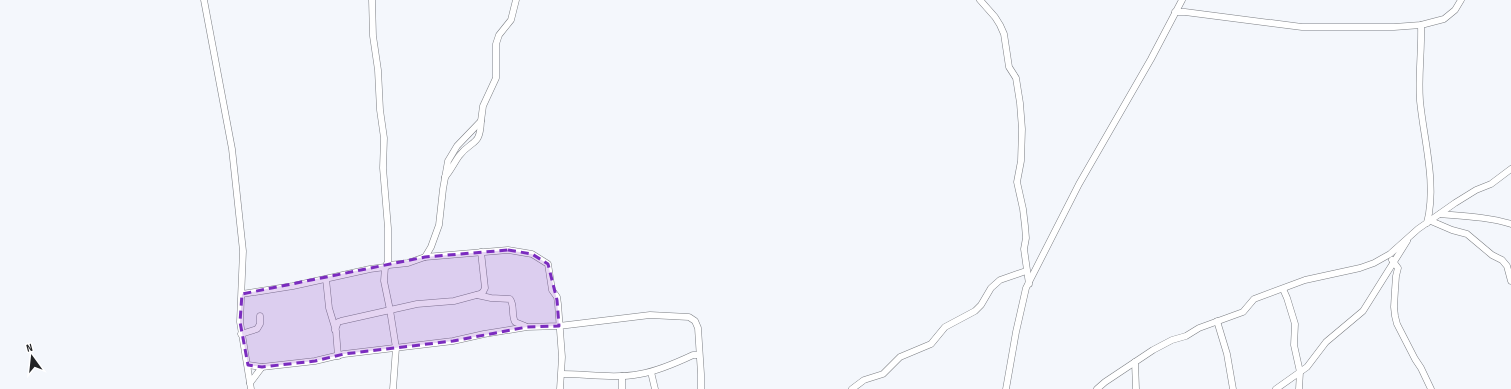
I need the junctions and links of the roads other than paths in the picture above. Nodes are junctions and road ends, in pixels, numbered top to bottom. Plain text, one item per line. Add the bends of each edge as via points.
1 (204, 0) edge
2 (372, 0) edge
3 (516, 0) edge
4 (980, 0) edge
5 (1182, 0) edge
6 (1461, 0) edge
7 (1175, 12) junction
8 (1421, 25) junction
9 (481, 121) junction
10 (1511, 169) edge
11 (445, 177) junction
12 (1440, 214) junction
13 (1429, 222) junction
14 (1511, 224) edge
15 (1410, 236) junction
16 (481, 252) junction
17 (1390, 254) junction
18 (425, 257) junction
19 (1394, 263) junction
20 (385, 267) junction
21 (1026, 271) junction
22 (326, 278) junction
23 (1511, 281) edge
24 (1029, 284) junction
25 (1283, 289) junction
26 (242, 294) junction
27 (477, 295) junction
28 (390, 310) junction
29 (260, 316) dead end
30 (1217, 321) junction
31 (559, 326) junction
32 (527, 327) junction
33 (335, 330) junction
34 (242, 334) junction
35 (396, 348) junction
36 (699, 355) junction
37 (338, 356) junction
38 (1135, 362) junction
39 (248, 365) junction
40 (262, 367) junction
41 (651, 372) junction
42 (1300, 372) junction
43 (562, 374) junction
44 (622, 376) junction
45 (250, 386) edge
46 (622, 388) edge
47 (393, 389) edge
48 (560, 389) edge
49 (614, 389) edge
50 (655, 389) edge
51 (700, 389) edge
52 (852, 389) edge
53 (1006, 389) edge
54 (1097, 389) edge
55 (1136, 389) edge
56 (1233, 389) edge
57 (1276, 389) edge
58 (1299, 389) edge
59 (1431, 389) edge

1 - 26 street via 232,149 243,251
2 - 20 street via 373,36 384,138 383,168 389,248
3 - 9 street via 510,20 496,44 496,78 483,106
4 - 21 street via 1000,25 1004,34 1009,67 1016,78 1022,129 1021,161 1017,182 1025,226
5 - 7 street
6 - 8 street via 1448,17
7 - 8 street via 1308,27
7 - 24 street via 1079,184
8 - 13 street via 1420,100 1428,154
9 - 11 street via 453,150
9 - 11 street via 478,139 458,157
10 - 12 street
11 - 18 street via 439,226 434,242
12 - 13 street
12 - 14 street
13 - 15 street
13 - 23 street via 1467,234 1502,260 1507,266
15 - 17 street
15 - 19 street
16 - 18 street
16 - 27 street via 485,288
16 - 31 street via 517,250 547,262 552,290 557,300
17 - 19 street
17 - 25 street via 1366,266 1305,280
18 - 20 street
19 - 42 street via 1363,311 1326,342 1310,364
19 - 59 street via 1398,268 1394,307 1398,324
20 - 22 street
20 - 28 street via 384,281
21 - 24 street
21 - 52 street via 1000,280 975,311 945,327 930,344 900,357 883,374 864,380
22 - 26 street
22 - 33 street via 329,308
24 - 53 street via 1025,290
25 - 30 street via 1254,300 1243,312
25 - 42 street via 1294,322 1294,345
26 - 34 street
27 - 28 street via 456,301 423,303
27 - 32 street via 510,299 515,322
28 - 33 street via 340,321
28 - 35 street
29 - 34 street via 257,329
30 - 38 street via 1153,350
30 - 56 street via 1227,354
31 - 32 street
31 - 36 street via 650,315 689,317 696,324
31 - 43 street
32 - 35 street via 453,341
33 - 37 street
34 - 39 street
35 - 37 street
35 - 47 street
36 - 41 street
36 - 51 street
37 - 40 street
38 - 54 street
38 - 55 street
39 - 40 street
39 - 45 street
40 - 45 street
41 - 44 street
41 - 50 street
42 - 57 street
42 - 58 street
43 - 44 street
43 - 48 street
44 - 46 street
46 - 49 street

